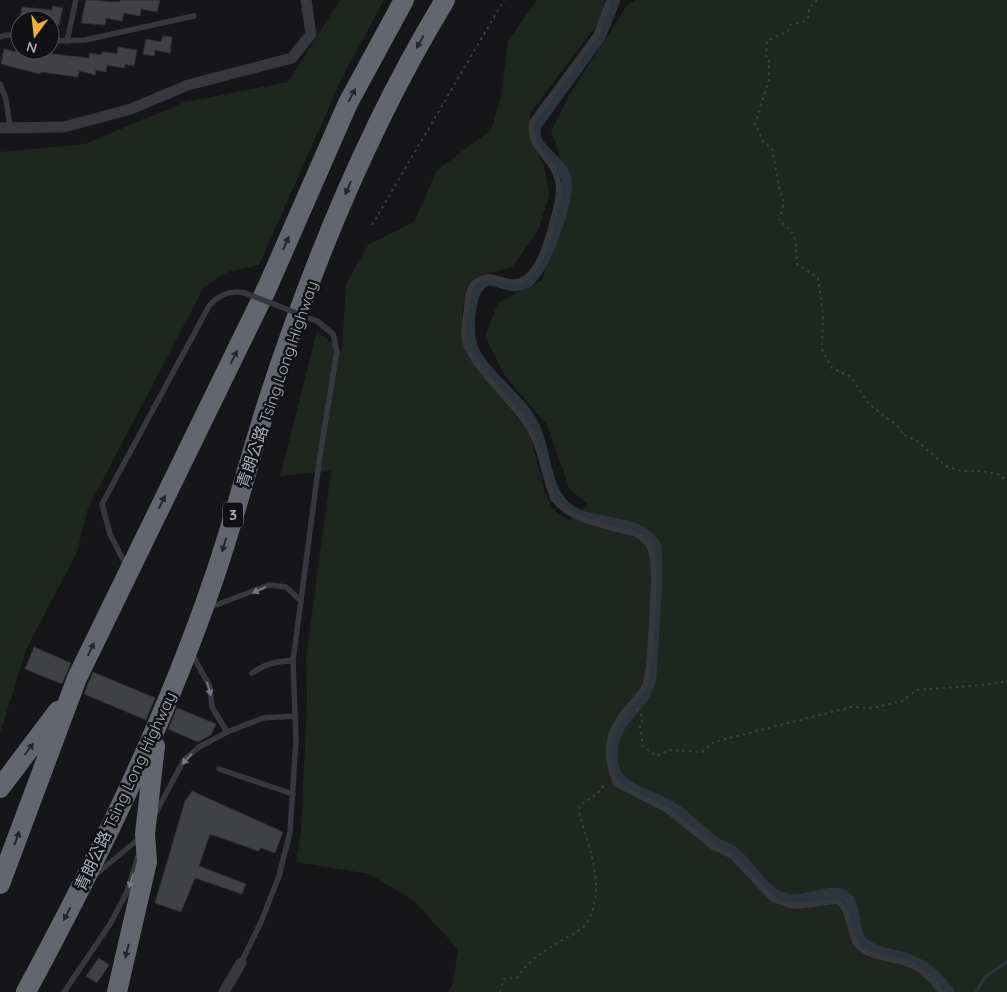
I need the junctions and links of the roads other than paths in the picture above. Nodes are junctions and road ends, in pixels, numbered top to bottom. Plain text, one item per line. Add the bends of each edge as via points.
1 (76, 0) edge
2 (307, 0) edge
3 (404, 0) edge
4 (445, 0) edge
5 (609, 0) edge
6 (194, 16) dead end
7 (60, 42) edge
8 (67, 42) junction
9 (0, 84) edge
10 (5, 128) edge
11 (129, 570) junction
12 (301, 601) junction
13 (202, 610) junction
14 (188, 647) junction
15 (293, 661) junction
16 (252, 673) dead end
17 (71, 693) junction
18 (295, 716) junction
19 (157, 728) junction
20 (227, 732) junction
21 (219, 769) dead end
22 (0, 788) edge
23 (293, 794) junction
24 (145, 834) junction
25 (0, 884) edge
26 (82, 885) junction
27 (241, 963) joint
28 (26, 992) edge
29 (64, 992) edge
30 (117, 992) edge
31 (224, 992) edge
32 (941, 992) edge

1 - 8 lane
2 - 10 street via 311,34 292,58 188,85 131,109 64,126
11 -> 3 highway via 267,288 348,103
4 -> 13 highway, 青朗公路 Tsing Long Highway / 3 via 400,79 338,212 268,399
5 - 32 lane via 596,35 532,122 531,138 552,167 558,184 555,215 540,259 522,281 486,277 474,283 468,294 464,335 473,359 530,429 556,503 577,518 636,534 645,539 652,551 654,590 647,676 641,692 611,730 609,762 616,784 667,810 713,847 732,856 772,899 799,906 837,901 843,905 858,946 912,965 924,972
6 - 8 lane
7 - 8 lane
9 - 10 lane via 6,99
11 - 12 lane, bridge via 110,534 102,504 209,306 224,294 245,293 318,321 333,334 337,346
17 -> 11 highway
12 -> 13 lane via 286,587 269,586
12 - 15 lane
13 - 14 highway, 青朗公路 Tsing Long Highway / 3
14 - 19 highway, 青朗公路 Tsing Long Highway / 3
14 -> 20 lane via 210,687 212,708
15 - 16 lane via 265,664
15 - 18 lane
22 -> 17 highway
25 -> 17 highway
18 - 20 lane via 264,718
18 - 23 lane
19 - 24 highway
19 - 26 highway, 青朗公路 Tsing Long Highway / 3
20 -> 24 lane via 199,747 184,760
21 - 23 lane
23 - 27 lane via 290,832 278,876
24 - 26 lane
24 -> 29 lane via 127,892 99,943
24 -> 30 highway via 147,862
26 -> 28 highway, 青朗公路 Tsing Long Highway / 3
27 - 31 street

